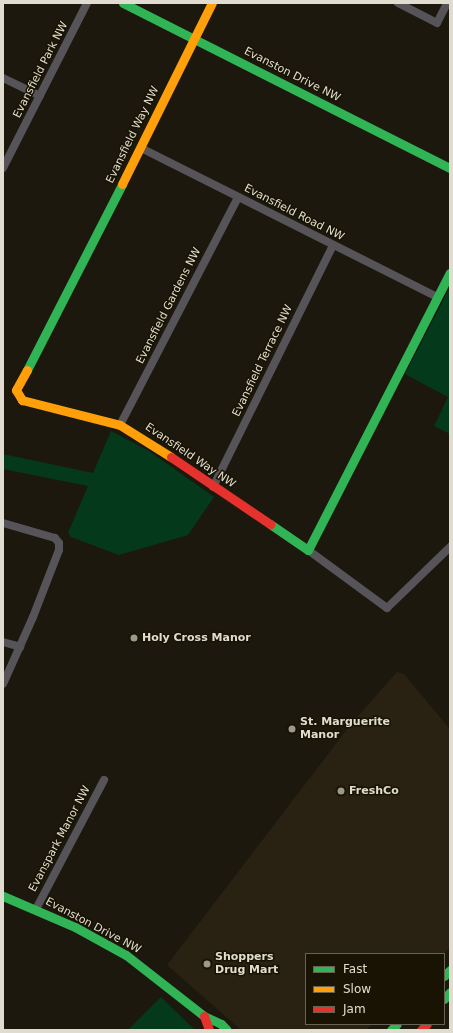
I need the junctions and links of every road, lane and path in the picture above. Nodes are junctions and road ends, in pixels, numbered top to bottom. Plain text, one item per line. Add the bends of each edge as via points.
1 (87, 3) edge
2 (123, 3) edge
3 (212, 3) edge
4 (398, 3) edge
5 (447, 3) edge
6 (194, 39) junction
7 (3, 78) edge
8 (40, 96) junction
9 (141, 148) junction
10 (3, 168) edge
11 (450, 168) edge
12 (238, 197) junction
13 (333, 245) junction
14 (450, 273) edge
15 (437, 297) junction
16 (120, 425) junction
17 (213, 487) junction
18 (3, 523) edge
19 (450, 547) edge
20 (308, 550) junction
21 (3, 642) edge
22 (20, 647) junction
23 (3, 684) edge
24 (104, 780) dead end
25 (3, 896) edge
26 (36, 909) junction
27 (204, 1016) junction
28 (209, 1030) edge
29 (226, 1030) edge

1 - 8 street, Evansfield Park NW
2 - 6 street, Evanston Drive NW
3 - 6 street, Evansfield Way NW
4 - 5 street via 437,23
6 - 9 street, Evansfield Way NW
6 - 11 street, Evanston Drive NW
7 - 8 street
8 - 10 street, Evansfield Park NW
9 - 12 street, Evansfield Road NW
9 - 16 street, Evansfield Way NW via 16,390 22,400
12 - 13 street, Evansfield Road NW
12 - 16 street, Evansfield Gardens NW
13 - 15 street, Evansfield Road NW
13 - 17 street, Evansfield Terrace NW
14 - 15 street
15 - 20 street
16 - 17 street, Evansfield Way NW via 153,444
17 - 20 street, Evansfield Way NW
18 - 22 street via 55,538 60,543
19 - 20 street via 387,608
21 - 22 street
22 - 23 street
24 - 26 street, Evanspark Manor NW
25 - 26 street, Evanston Drive NW
26 - 27 street, Evanston Drive NW via 126,955
27 - 28 street
27 - 29 street, Evanston Drive NW via 221,1024

